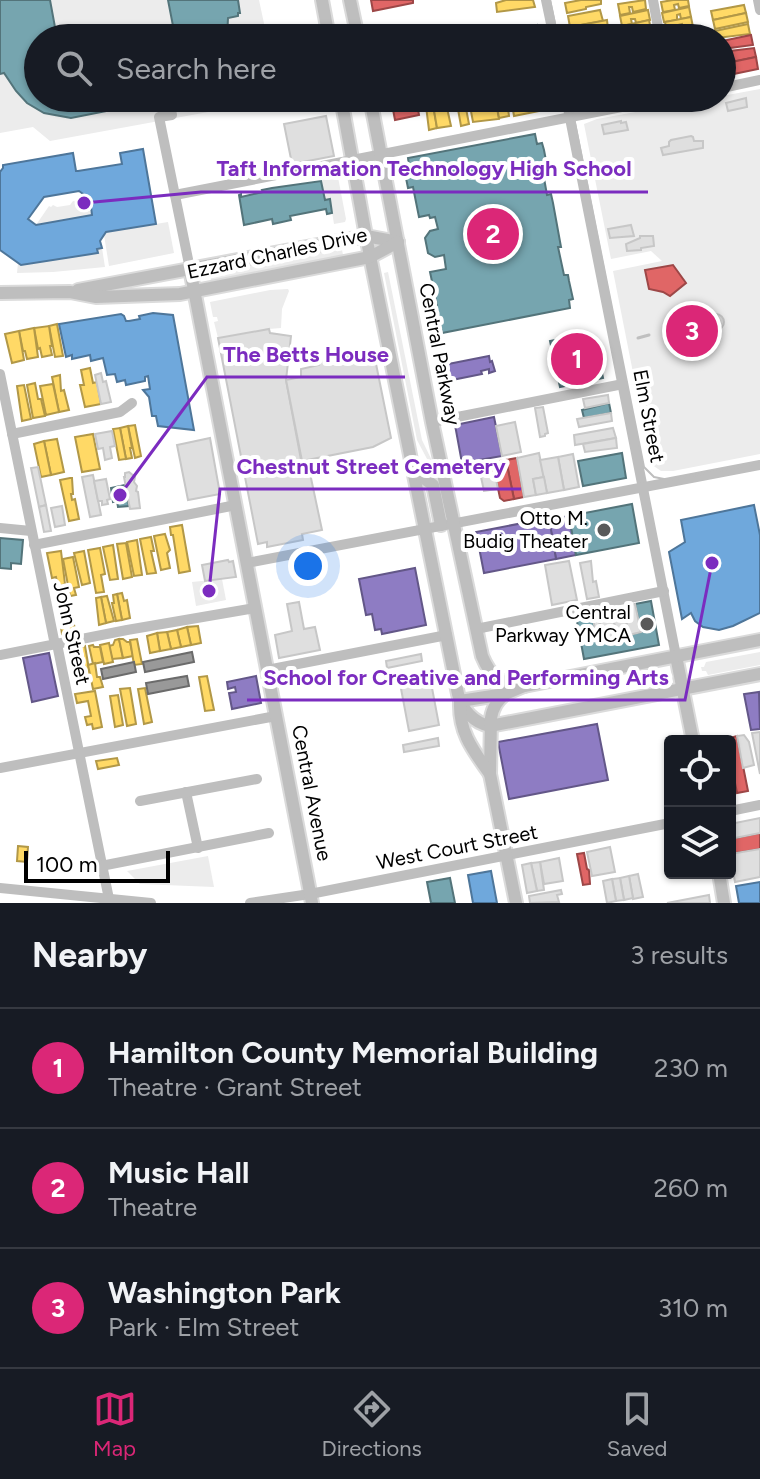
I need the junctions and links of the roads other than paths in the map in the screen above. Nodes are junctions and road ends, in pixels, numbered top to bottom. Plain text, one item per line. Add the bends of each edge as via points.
1 (322, 0) edge
2 (350, 0) edge
3 (546, 0) edge
4 (653, 0) edge
5 (758, 0) edge
6 (760, 10) edge
7 (326, 24) edge
8 (355, 24) edge
9 (551, 24) edge
10 (657, 24) edge
11 (760, 80) edge
12 (736, 85) edge
13 (171, 112) edge
14 (344, 112) edge
15 (373, 112) edge
16 (568, 112) edge
17 (595, 112) edge
18 (569, 117) junction
19 (381, 154) junction
20 (353, 160) junction
21 (175, 195) junction
22 (366, 236) junction
23 (398, 242) junction
24 (370, 257) junction
25 (190, 269) junction
26 (194, 291) junction
27 (70, 292) junction
28 (0, 293) edge
29 (0, 374) edge
30 (623, 384) junction
31 (132, 403) dead end
32 (432, 422) junction
33 (12, 434) junction
34 (760, 465) edge
35 (414, 471) junction
36 (643, 487) junction
37 (236, 505) junction
38 (448, 524) junction
39 (0, 528) edge
40 (425, 529) junction
41 (31, 531) junction
42 (34, 545) junction
43 (247, 563) junction
44 (664, 591) junction
45 (255, 608) junction
46 (476, 629) junction
47 (447, 635) junction
48 (760, 640) edge
49 (57, 644) junction
50 (0, 655) edge
51 (676, 656) junction
52 (267, 670) junction
53 (760, 674) edge
54 (524, 686) junction
55 (682, 689) junction
56 (505, 694) junction
57 (460, 701) junction
58 (276, 716) junction
59 (490, 726) junction
60 (692, 735) edge
61 (79, 754) junction
62 (0, 768) edge
63 (490, 774) junction
64 (257, 779) dead end
65 (186, 792) junction
66 (140, 801) dead end
67 (760, 805) edge
68 (736, 810) edge
69 (664, 824) edge
70 (269, 833) dead end
71 (198, 848) junction
72 (508, 855) junction
73 (101, 866) junction
74 (720, 879) edge
75 (0, 888) edge
76 (35, 897) edge
77 (61, 898) edge
78 (109, 899) junction
79 (311, 899) edge
80 (297, 900) edge
81 (151, 903) edge
82 (250, 903) edge
83 (516, 903) edge
84 (724, 903) edge

1 - 7 main road
2 - 8 main road
3 - 9 street
4 - 10 street
5 - 6 street
11 - 12 street
13 - 21 street, Central Avenue via 159,117
14 - 20 main road
15 - 19 main road, Central Parkway
16 - 18 street, Elm Street
17 - 18 street
18 - 19 street
18 - 30 street, Elm Street
19 - 20 street
19 - 23 main road, Central Parkway
20 - 21 street
20 - 22 main road
21 - 25 street, Central Avenue
22 - 23 main road, Ezzard Charles Drive
22 - 24 main road
22 - 25 main road, Ezzard Charles Drive
23 - 24 main road, Ezzard Charles Drive
23 - 32 main road, Central Parkway
24 - 26 main road, Ezzard Charles Drive
24 - 35 main road
25 - 26 main road, Central Avenue
25 - 27 main road, Ezzard Charles Drive
26 - 27 main road, Ezzard Charles Drive via 96,297
26 - 37 main road, Central Avenue
27 - 28 main road, Ezzard Charles Drive
29 - 33 street, John Street
30 - 32 street
30 - 36 street, Elm Street
31 - 33 street via 120,412
32 - 38 main road, Central Parkway
33 - 41 street, John Street
34 - 36 street
35 - 38 main road via 433,485
35 - 40 main road
36 - 38 street
36 - 44 street, Elm Street
37 - 42 street
37 - 43 main road, Central Avenue
38 - 40 street
38 - 46 main road, Central Parkway
39 - 41 street
40 - 43 street
40 - 47 main road
41 - 42 street, John Street
42 - 49 street, John Street
43 - 45 main road, Central Avenue
44 - 46 street
44 - 51 street, Elm Street
45 - 49 street
45 - 52 main road, Central Avenue
46 - 54 main road, Central Parkway via 492,675 508,685
47 - 52 street
47 - 57 main road
48 - 51 main road
49 - 50 street
49 - 61 street, John Street
51 - 54 main road
51 - 55 main road, Elm Street
52 - 58 main road, Central Avenue
53 - 55 main road
54 - 56 main road
55 - 59 main road
55 - 60 main road, Elm Street
56 - 57 main road
56 - 59 main road via 492,709
57 - 59 main road via 474,720
57 - 63 main road via 462,729
58 - 61 street
58 - 79 main road, Central Avenue
59 - 63 main road
61 - 62 street
61 - 73 street, John Street
63 - 72 main road
64 - 65 street
65 - 66 street
65 - 71 street
67 - 68 street
69 - 72 street, West Court Street
70 - 71 street
71 - 73 street
72 - 79 street, West Court Street
72 - 83 main road
73 - 78 street, John Street
74 - 84 main road
75 - 76 street
76 - 77 street
77 - 78 street
78 - 81 street
79 - 80 street, West Court Street
80 - 82 street, West Court Street

